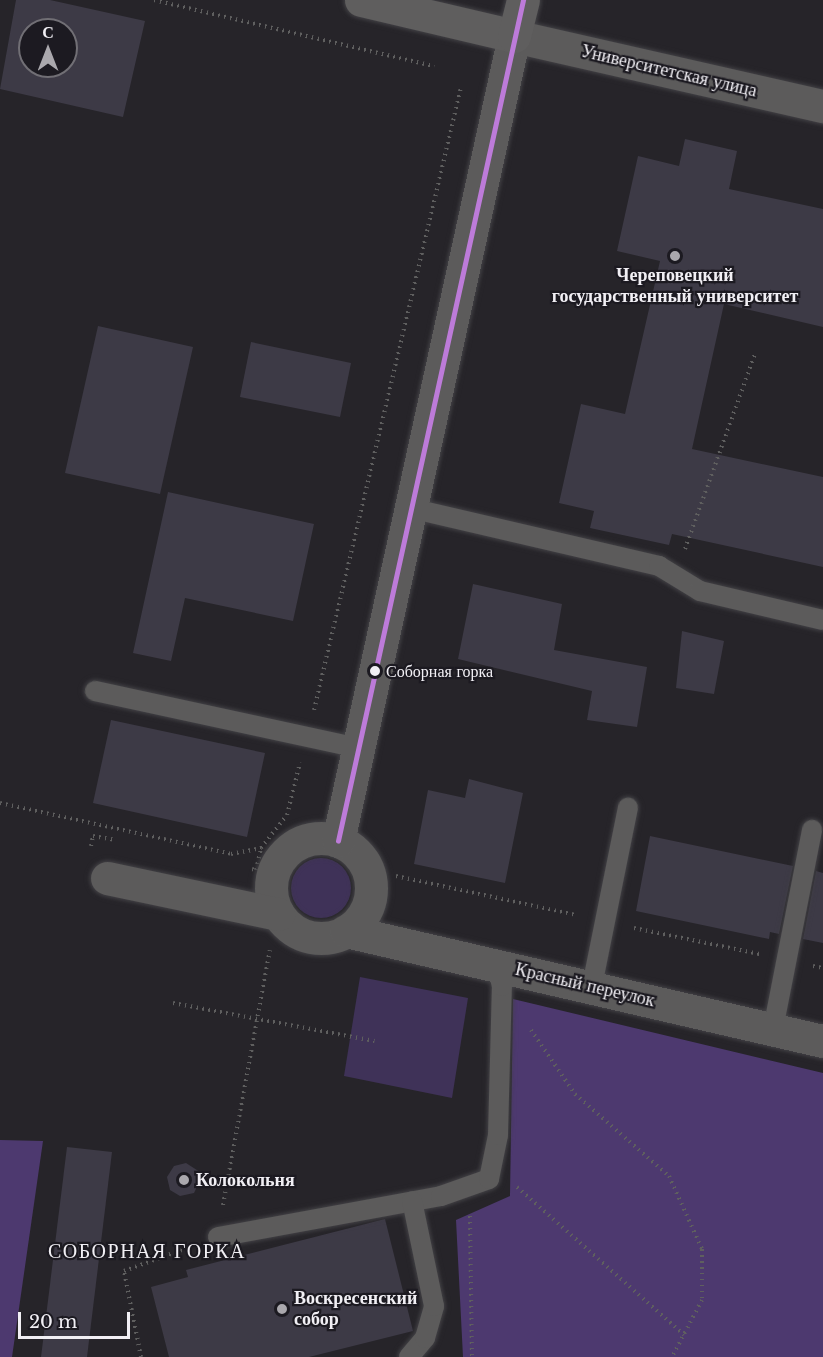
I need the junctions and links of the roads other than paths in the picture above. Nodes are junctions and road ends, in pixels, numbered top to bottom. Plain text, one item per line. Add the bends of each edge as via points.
1 (361, 0) edge
2 (523, 0) edge
3 (514, 36) junction
4 (823, 106) edge
5 (410, 508) junction
6 (823, 620) edge
7 (95, 691) dead end
8 (358, 748) junction
9 (628, 808) dead end
10 (812, 830) dead end
11 (338, 841) junction
12 (107, 878) dead end
13 (274, 930) junction
14 (346, 932) junction
15 (499, 975) junction
16 (592, 986) junction
17 (773, 1029) junction
18 (823, 1041) edge
19 (412, 1201) junction
20 (218, 1237) road end
21 (409, 1357) edge

1 - 3 main road
2 - 3 main road
3 - 4 street, Университетская улица
3 - 5 street
5 - 6 lane via 659,566 700,591
5 - 8 street
7 - 8 lane
8 - 11 street
9 - 16 lane
10 - 17 lane
11 - 13 street via 328,837 305,840 286,851 274,870 272,882
11 - 14 street via 365,862 372,884 369,906
12 - 13 street
13 - 14 street via 315,938
14 - 15 street, Красный переулок
15 - 16 street, Красный переулок
15 - 19 lane via 498,1135 489,1179 470,1188
16 - 17 street, Красный переулок
17 - 18 street, Красный переулок
19 - 20 lane
19 - 21 lane via 434,1306 425,1338

